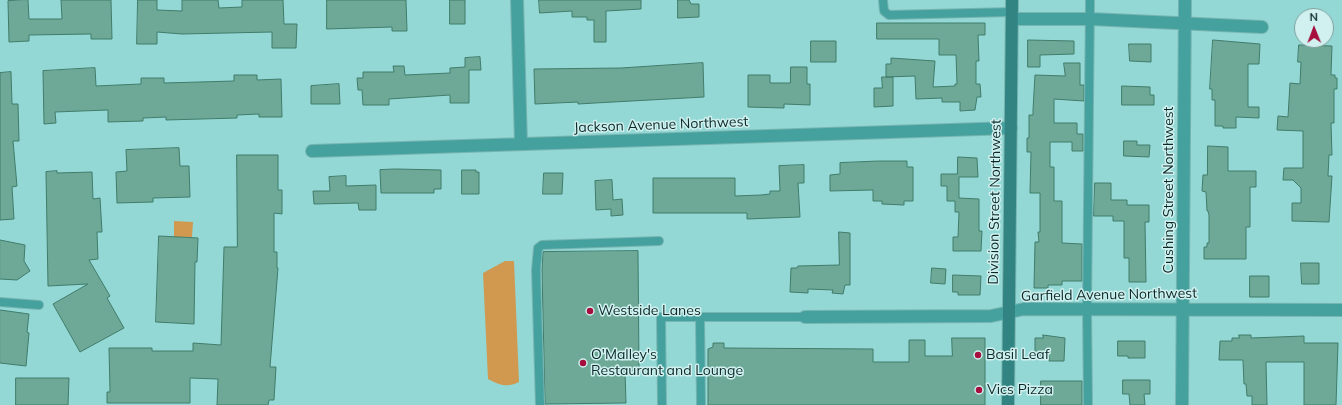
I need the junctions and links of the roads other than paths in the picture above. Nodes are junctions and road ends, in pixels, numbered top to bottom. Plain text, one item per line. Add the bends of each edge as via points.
1 (517, 0) edge
2 (883, 0) edge
3 (1090, 0) edge
4 (1185, 0) edge
5 (1012, 10) edge
6 (1090, 19) junction
7 (1185, 23) junction
8 (1262, 27) dead end
9 (1011, 128) junction
10 (521, 144) junction
11 (312, 151) dead end
12 (660, 241) dead end
13 (0, 302) edge
14 (39, 305) dead end
15 (1087, 309) junction
16 (1183, 309) junction
17 (1342, 310) edge
18 (1009, 313) junction
19 (700, 317) junction
20 (805, 317) joint
21 (540, 405) edge
22 (662, 405) edge
23 (701, 405) edge
24 (1008, 405) edge
25 (1088, 405) edge
26 (1182, 405) edge

1 - 10 street
2 - 5 lane via 884,11 889,15
3 - 6 lane
4 - 7 street, Cushing Street Northwest
5 - 6 street
5 - 9 street, Division Street Northwest
6 - 7 street
6 - 15 lane
7 - 8 street
7 - 16 street, Cushing Street Northwest
9 - 10 street, Jackson Avenue Northwest
9 - 18 street, Division Street Northwest
10 - 11 street, Jackson Avenue Northwest
12 - 21 lane via 542,245 538,248 536,270
13 - 14 lane
15 - 16 street, Garfield Avenue Northwest
15 - 18 street, Garfield Avenue Northwest via 1024,309
15 - 25 lane
16 - 17 street, Garfield Avenue Northwest
16 - 26 street, Cushing Street Northwest
18 - 20 street, Garfield Avenue Northwest via 991,316
18 - 24 street, Division Street Northwest
19 - 20 lane
19 - 22 lane via 661,317
19 - 23 lane

